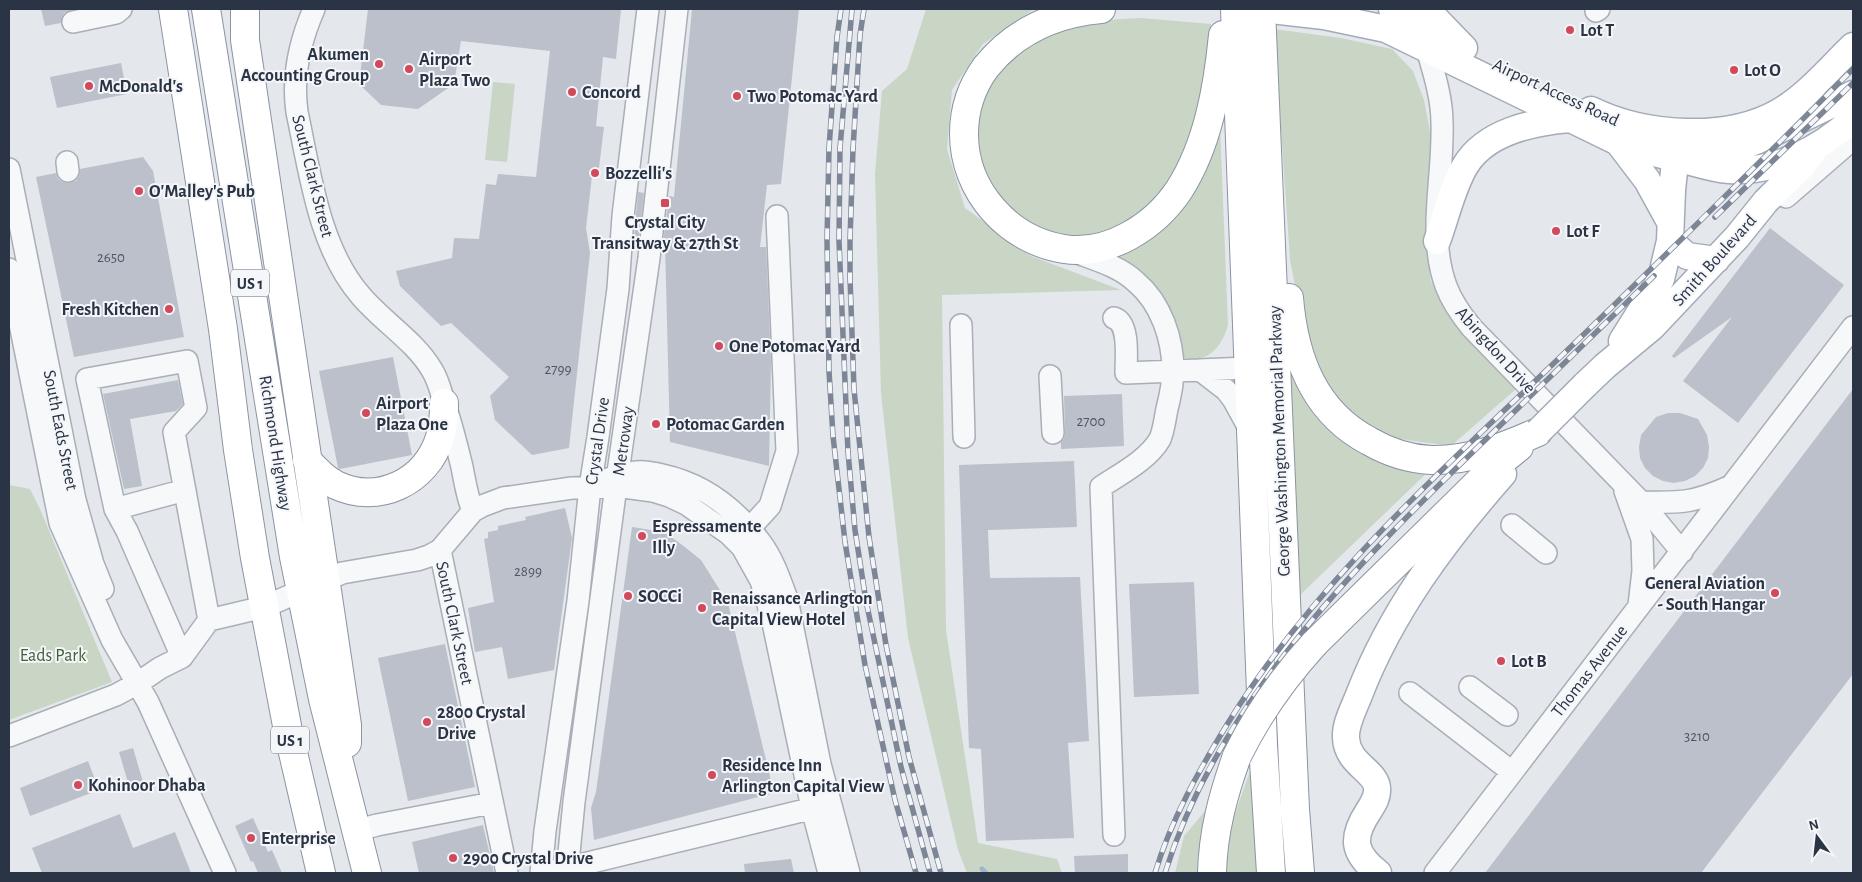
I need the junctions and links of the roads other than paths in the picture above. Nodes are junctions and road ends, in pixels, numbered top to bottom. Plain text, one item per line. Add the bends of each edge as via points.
1 (121, 9) edge
2 (173, 9) edge
3 (206, 9) edge
4 (245, 9) edge
5 (314, 9) edge
6 (648, 9) edge
7 (677, 9) edge
8 (1101, 9) edge
9 (1225, 9) edge
10 (1235, 9) edge
11 (1262, 9) edge
12 (1392, 9) edge
13 (1304, 11) edge
14 (74, 22) dead end
15 (1422, 23) edge
16 (1853, 46) edge
17 (1853, 94) edge
18 (1570, 119) junction
19 (1853, 119) edge
20 (1678, 131) junction
21 (1853, 139) edge
22 (1614, 140) junction
23 (1817, 146) junction
24 (1680, 159) junction
25 (10, 182) edge
26 (1269, 185) junction
27 (1456, 188) junction
28 (776, 216) dead end
29 (1670, 231) junction
30 (1737, 237) junction
31 (1437, 241) junction
32 (1065, 249) junction
33 (1716, 260) junction
34 (9, 269) edge
35 (1114, 318) dead end
36 (961, 325) dead end
37 (1853, 327) edge
38 (1605, 366) junction
39 (39, 367) junction
40 (1248, 368) junction
41 (1200, 370) junction
42 (1173, 371) junction
43 (1050, 376) dead end
44 (1277, 376) junction
45 (444, 403) junction
46 (1251, 432) junction
47 (1538, 432) junction
48 (1053, 433) dead end
49 (964, 437) dead end
50 (307, 460) junction
51 (617, 481) junction
52 (1622, 482) junction
53 (1733, 484) junction
54 (590, 487) junction
55 (185, 490) junction
56 (1641, 502) junction
57 (115, 509) junction
58 (473, 511) junction
59 (1512, 525) dead end
60 (742, 534) junction
61 (440, 550) junction
62 (1682, 552) junction
63 (1546, 553) dead end
64 (326, 581) junction
65 (301, 591) junction
66 (1639, 606) junction
67 (264, 607) junction
68 (209, 620) junction
69 (182, 657) junction
70 (138, 683) junction
71 (1470, 686) dead end
72 (1410, 693) dead end
73 (1507, 716) dead end
74 (9, 736) edge
75 (1512, 772) junction
76 (347, 799) junction
77 (492, 803) junction
78 (821, 806) junction
79 (356, 831) junction
80 (1114, 836) dead end
81 (567, 871) edge
82 (225, 873) edge
83 (321, 873) edge
84 (366, 873) edge
85 (507, 873) edge
86 (543, 873) edge
87 (830, 873) edge
88 (849, 873) edge
89 (1212, 873) edge
90 (1271, 873) edge
91 (1300, 873) edge
92 (1378, 873) edge
93 (1435, 873) edge

1 - 14 street via 116,13
2 - 67 highway, Richmond Highway / US 1
3 - 65 highway, Richmond Highway / US 1
4 - 50 highway via 246,40
5 - 45 street, South Clark Street via 299,58 296,98 323,225 337,261 352,284 424,359 438,380
6 - 54 street, Crystal Drive via 623,216 618,289
7 - 51 street, Metroway via 649,258
8 - 32 highway via 1045,21 1010,42 996,55 974,86 964,125 964,144 972,176 991,209 1031,238
9 - 32 highway via 1212,102 1200,149 1180,189 1155,218 1125,238 1095,247
10 - 40 highway, George Washington Memorial Parkway
11 - 13 main road, Airport Access Road
11 - 26 highway, George Washington Memorial Parkway
12 - 15 main road, Airport Access Road
13 - 15 main road, Airport Access Road via 1386,29
15 - 18 main road, Airport Access Road
15 - 20 main road, Airport Access Road via 1464,48 1609,119 1633,126
15 - 31 street, Abingdon Drive via 1442,120
16 - 20 main road, Airport Access Road via 1797,100 1769,117 1737,128
17 - 24 main road via 1733,150
18 - 22 main road, Airport Access Road
18 - 27 main road via 1539,122 1497,137 1471,157
19 - 23 main road
20 - 24 main road, Smith Boulevard
21 - 30 street
22 - 24 main road, Airport Access Road
22 - 27 main road via 1554,137 1531,140 1507,150
22 - 29 main road via 1651,186
23 - 24 main road, Airport Access Road via 1791,159 1749,169 1722,169
23 - 30 main road, Smith Boulevard
24 - 29 main road, Smith Boulevard
25 - 39 street, South Eads Street
26 - 44 highway, George Washington Memorial Parkway
26 - 47 highway via 1301,360 1315,392 1335,417 1379,447 1432,460 1486,453
27 - 31 main road
28 - 60 street via 787,451 770,506
29 - 33 main road via 1687,256
29 - 38 main road, Smith Boulevard via 1661,279
30 - 33 main road, Smith Boulevard
31 - 52 street, Abingdon Drive via 1446,287 1465,319
32 - 42 street via 1116,268 1145,291 1164,324
33 - 38 main road, Smith Boulevard via 1652,327
34 - 39 street, South Eads Street
35 - 42 street via 1124,328 1126,373
36 - 49 street
37 - 53 street, Thomas Avenue
38 - 47 main road, Smith Boulevard, bridge
39 - 70 street, South Eads Street via 60,523 112,640
40 - 41 street
40 - 44 street
40 - 46 highway, George Washington Memorial Parkway
41 - 42 street
41 - 46 street via 1226,390
42 - 80 street via 1160,438 1141,459 1101,487
43 - 48 street
44 - 91 highway, George Washington Memorial Parkway
45 - 50 highway via 443,428 435,450 414,478 395,488 374,493 342,488 325,478
45 - 58 street, South Clark Street via 456,437
46 - 90 highway, George Washington Memorial Parkway
47 - 89 highway, bridge via 1492,469 1315,644 1271,696 1237,756 1219,813
47 - 92 main road, Smith Boulevard via 1454,531 1406,600 1373,660 1355,705 1346,730 1348,748 1356,762 1376,781 1378,789 1376,799 1358,829 1357,844 1368,864
50 - 64 highway
51 - 54 street
51 - 60 street via 669,496
51 - 81 street, Metroway
52 - 56 street, Abingdon Drive
52 - 66 street via 1642,539
53 - 56 street via 1688,502
53 - 62 street, Thomas Avenue
54 - 58 street via 502,498
54 - 86 street, Crystal Drive via 578,601 545,831
55 - 57 street
55 - 57 street via 174,432 196,408 187,361 87,379
55 - 68 street
56 - 62 street, Abingdon Drive
57 - 69 street
58 - 61 street
59 - 63 street
60 - 78 street via 742,547 753,564 767,599
61 - 64 street via 417,560 342,573
61 - 77 street, South Clark Street
62 - 66 street, Thomas Avenue
64 - 65 street
64 - 76 highway via 348,725
65 - 67 street
65 - 76 highway, Richmond Highway / US 1
66 - 75 street, Thomas Avenue
67 - 68 street
67 - 83 highway, Richmond Highway / US 1 via 288,731
68 - 69 street
69 - 70 street
70 - 74 street via 116,695
70 - 82 street, South Eads Street
71 - 73 street
72 - 75 street
75 - 93 street, Thomas Avenue
76 - 79 highway, Richmond Highway / US 1
77 - 79 street
77 - 85 street, South Clark Street
78 - 81 street
78 - 87 street
78 - 88 street
79 - 84 highway, Richmond Highway / US 1
81 - 86 street

